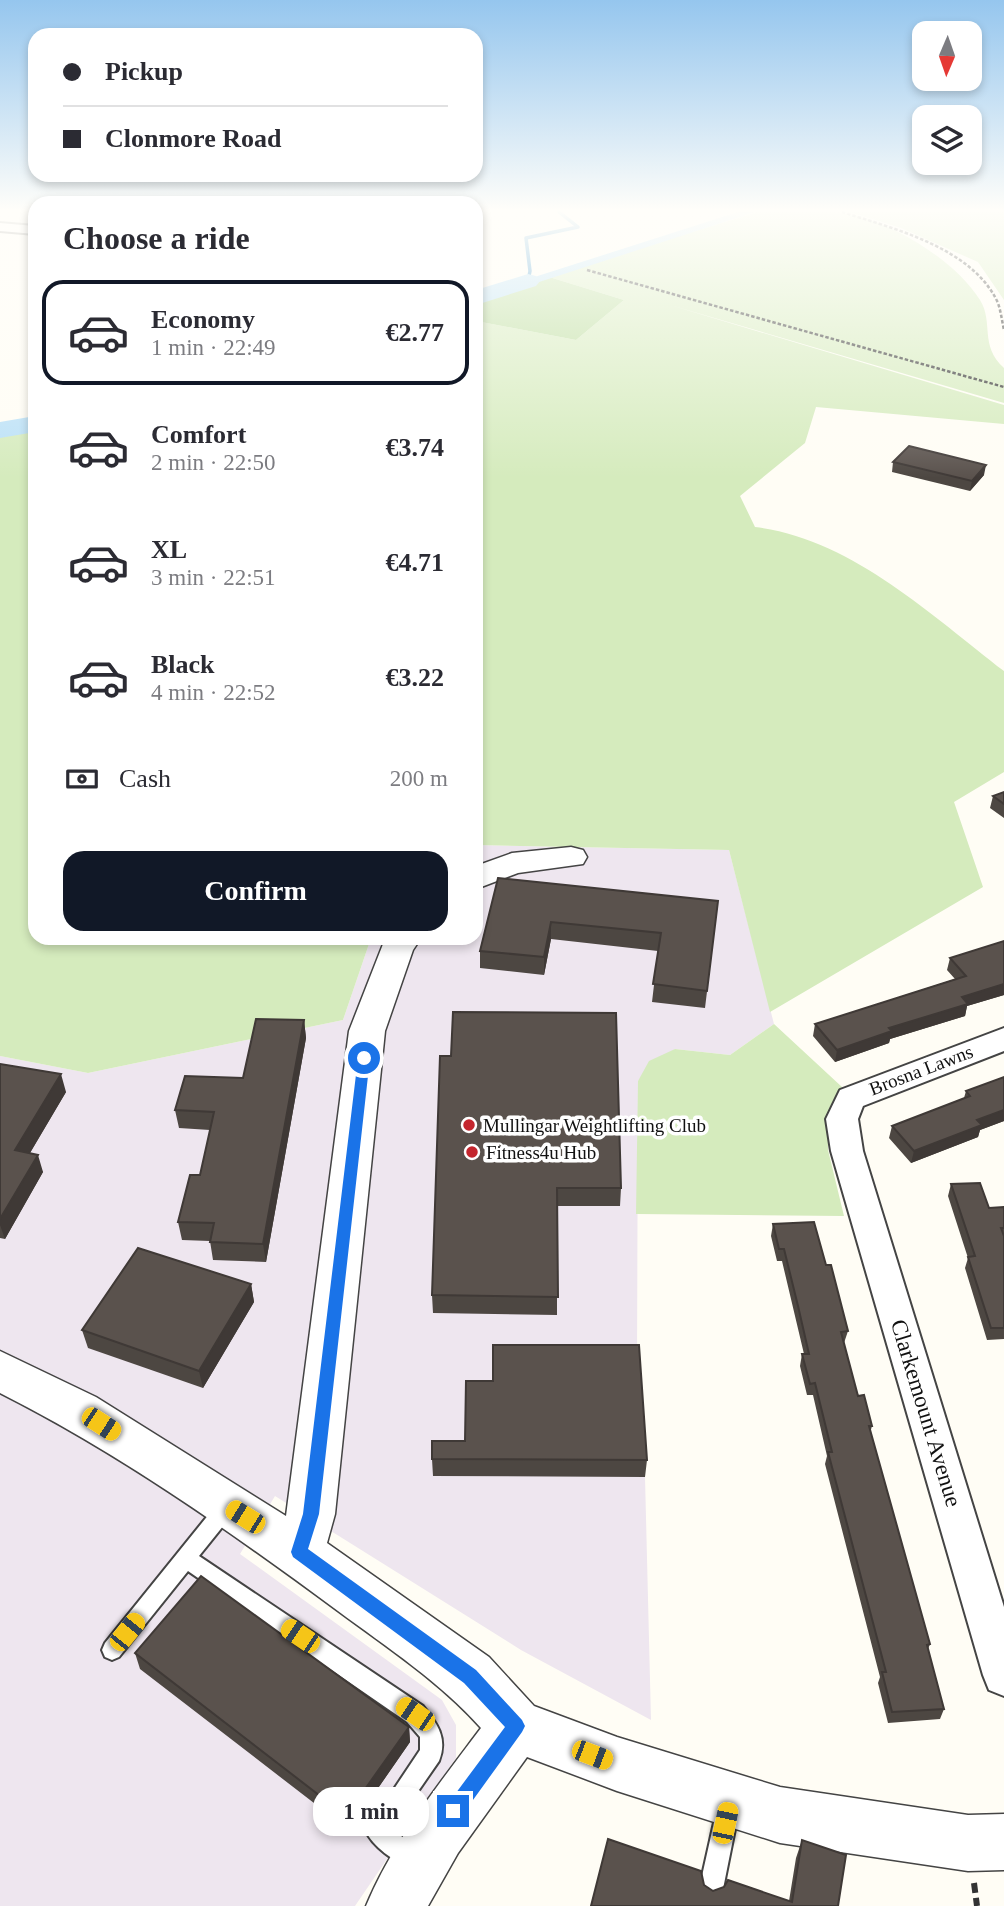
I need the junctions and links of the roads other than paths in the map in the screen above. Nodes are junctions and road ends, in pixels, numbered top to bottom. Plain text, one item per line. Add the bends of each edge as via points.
1 (571, 857) dead end
2 (483, 875) edge
3 (399, 945) edge
4 (1004, 1039) edge
5 (847, 1151) joint
6 (0, 1371) edge
7 (227, 1506) junction
8 (299, 1552) junction
9 (185, 1558) junction
10 (112, 1650) dead end
11 (1004, 1675) edge
12 (516, 1726) junction
13 (730, 1800) junction
14 (1004, 1842) edge
15 (407, 1885) edge
16 (710, 1894) edge

1 - 2 street via 512,863
3 - 8 street via 367,1031 311,1514
4 - 5 street, Brosna Lawns via 851,1098 842,1119
5 - 11 street, Clarkemount Avenue
6 - 7 street via 80,1411
7 - 8 street
7 - 9 lane
8 - 12 street via 470,1676
9 - 10 lane
9 - 15 lane via 415,1714 431,1733 431,1753 377,1831
12 - 13 street
12 - 15 street via 438,1833
13 - 14 street via 780,1815 868,1830 968,1843
13 - 16 lane

